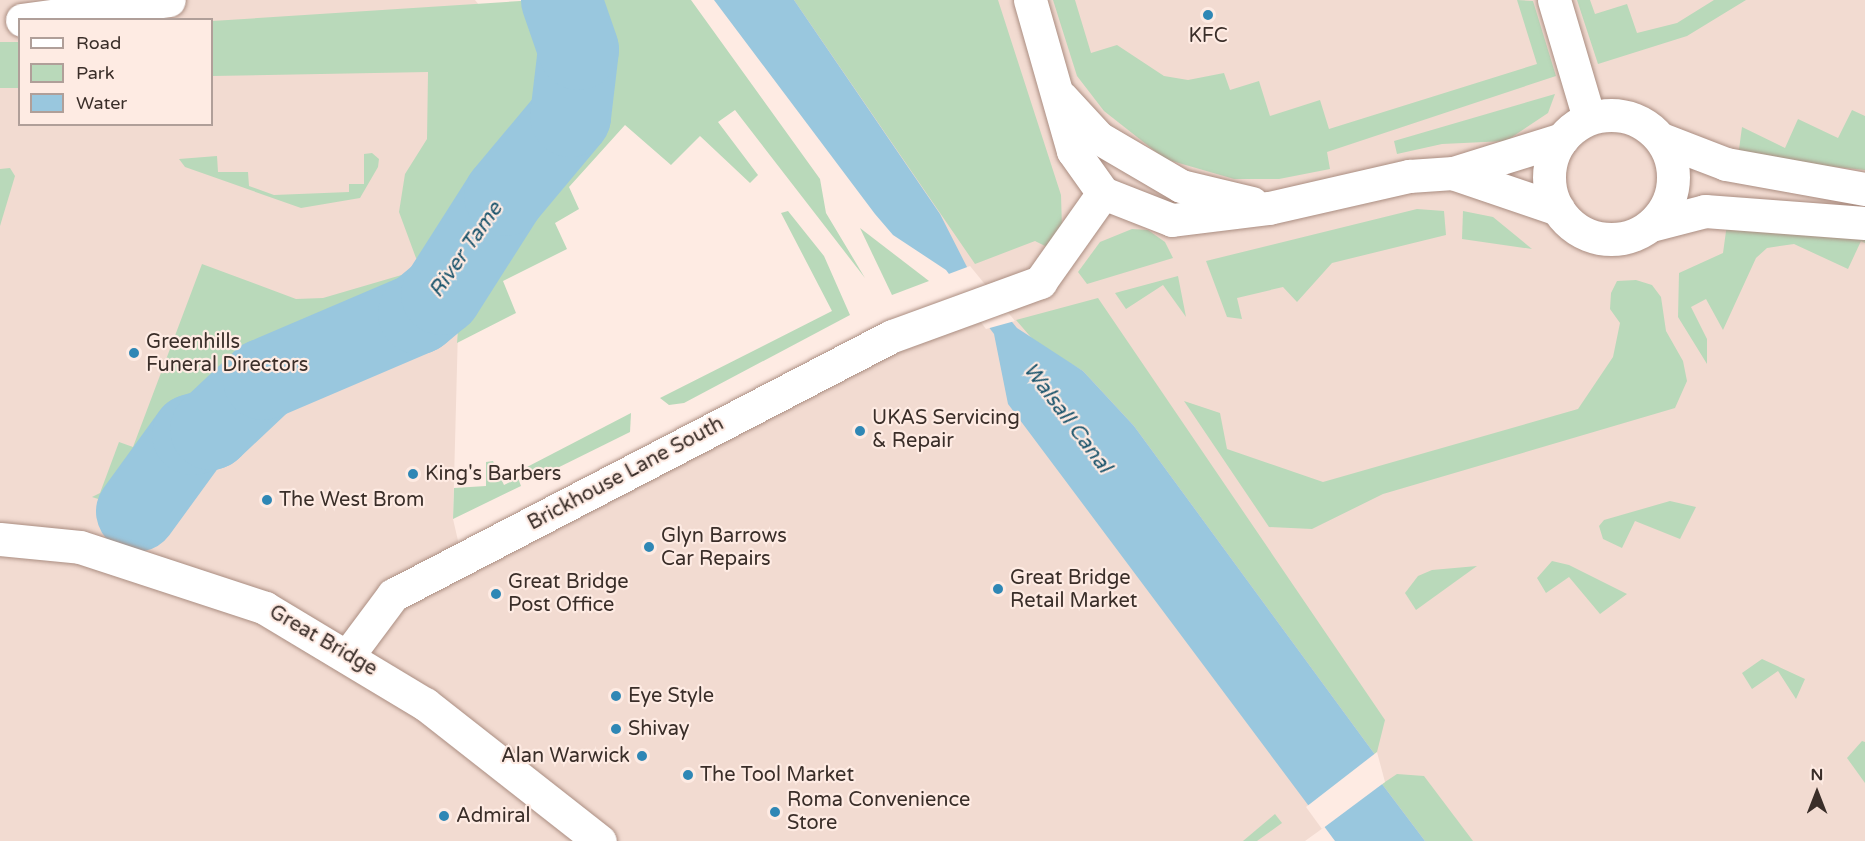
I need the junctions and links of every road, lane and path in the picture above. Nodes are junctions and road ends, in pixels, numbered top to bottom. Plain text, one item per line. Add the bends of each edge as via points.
1 (169, 0) edge
2 (1030, 0) edge
3 (1554, 0) edge
4 (36, 18) edge
5 (18, 20) edge
6 (0, 23) edge
7 (1058, 93) junction
8 (1589, 118) junction
9 (1562, 139) junction
10 (1661, 139) junction
11 (1453, 173) junction
12 (1865, 189) edge
13 (1103, 193) junction
14 (1269, 207) junction
15 (1558, 209) junction
16 (1865, 223) edge
17 (1651, 225) junction
18 (0, 539) edge
19 (349, 654) junction
20 (600, 841) edge

1 - 4 main road
2 - 7 main road
3 - 8 main road
5 - 6 main road
7 - 13 main road via 1073,152
7 - 14 main road via 1099,138 1181,186
8 - 9 main road
8 - 10 main road via 1628,117
9 - 11 main road
9 - 15 main road via 1550,160 1548,183
10 - 12 main road via 1726,164
10 - 17 main road via 1674,176 1671,197
11 - 14 main road via 1409,176
11 - 15 main road
13 - 14 main road via 1172,220
13 - 19 main road, Brickhouse Lane South via 1040,282 925,320 393,595
15 - 17 main road via 1583,233 1604,240 1625,238
16 - 17 main road via 1705,211
18 - 19 main road, Great Bridge via 80,547 190,581 265,608
19 - 20 main road, Great Bridge via 425,704

